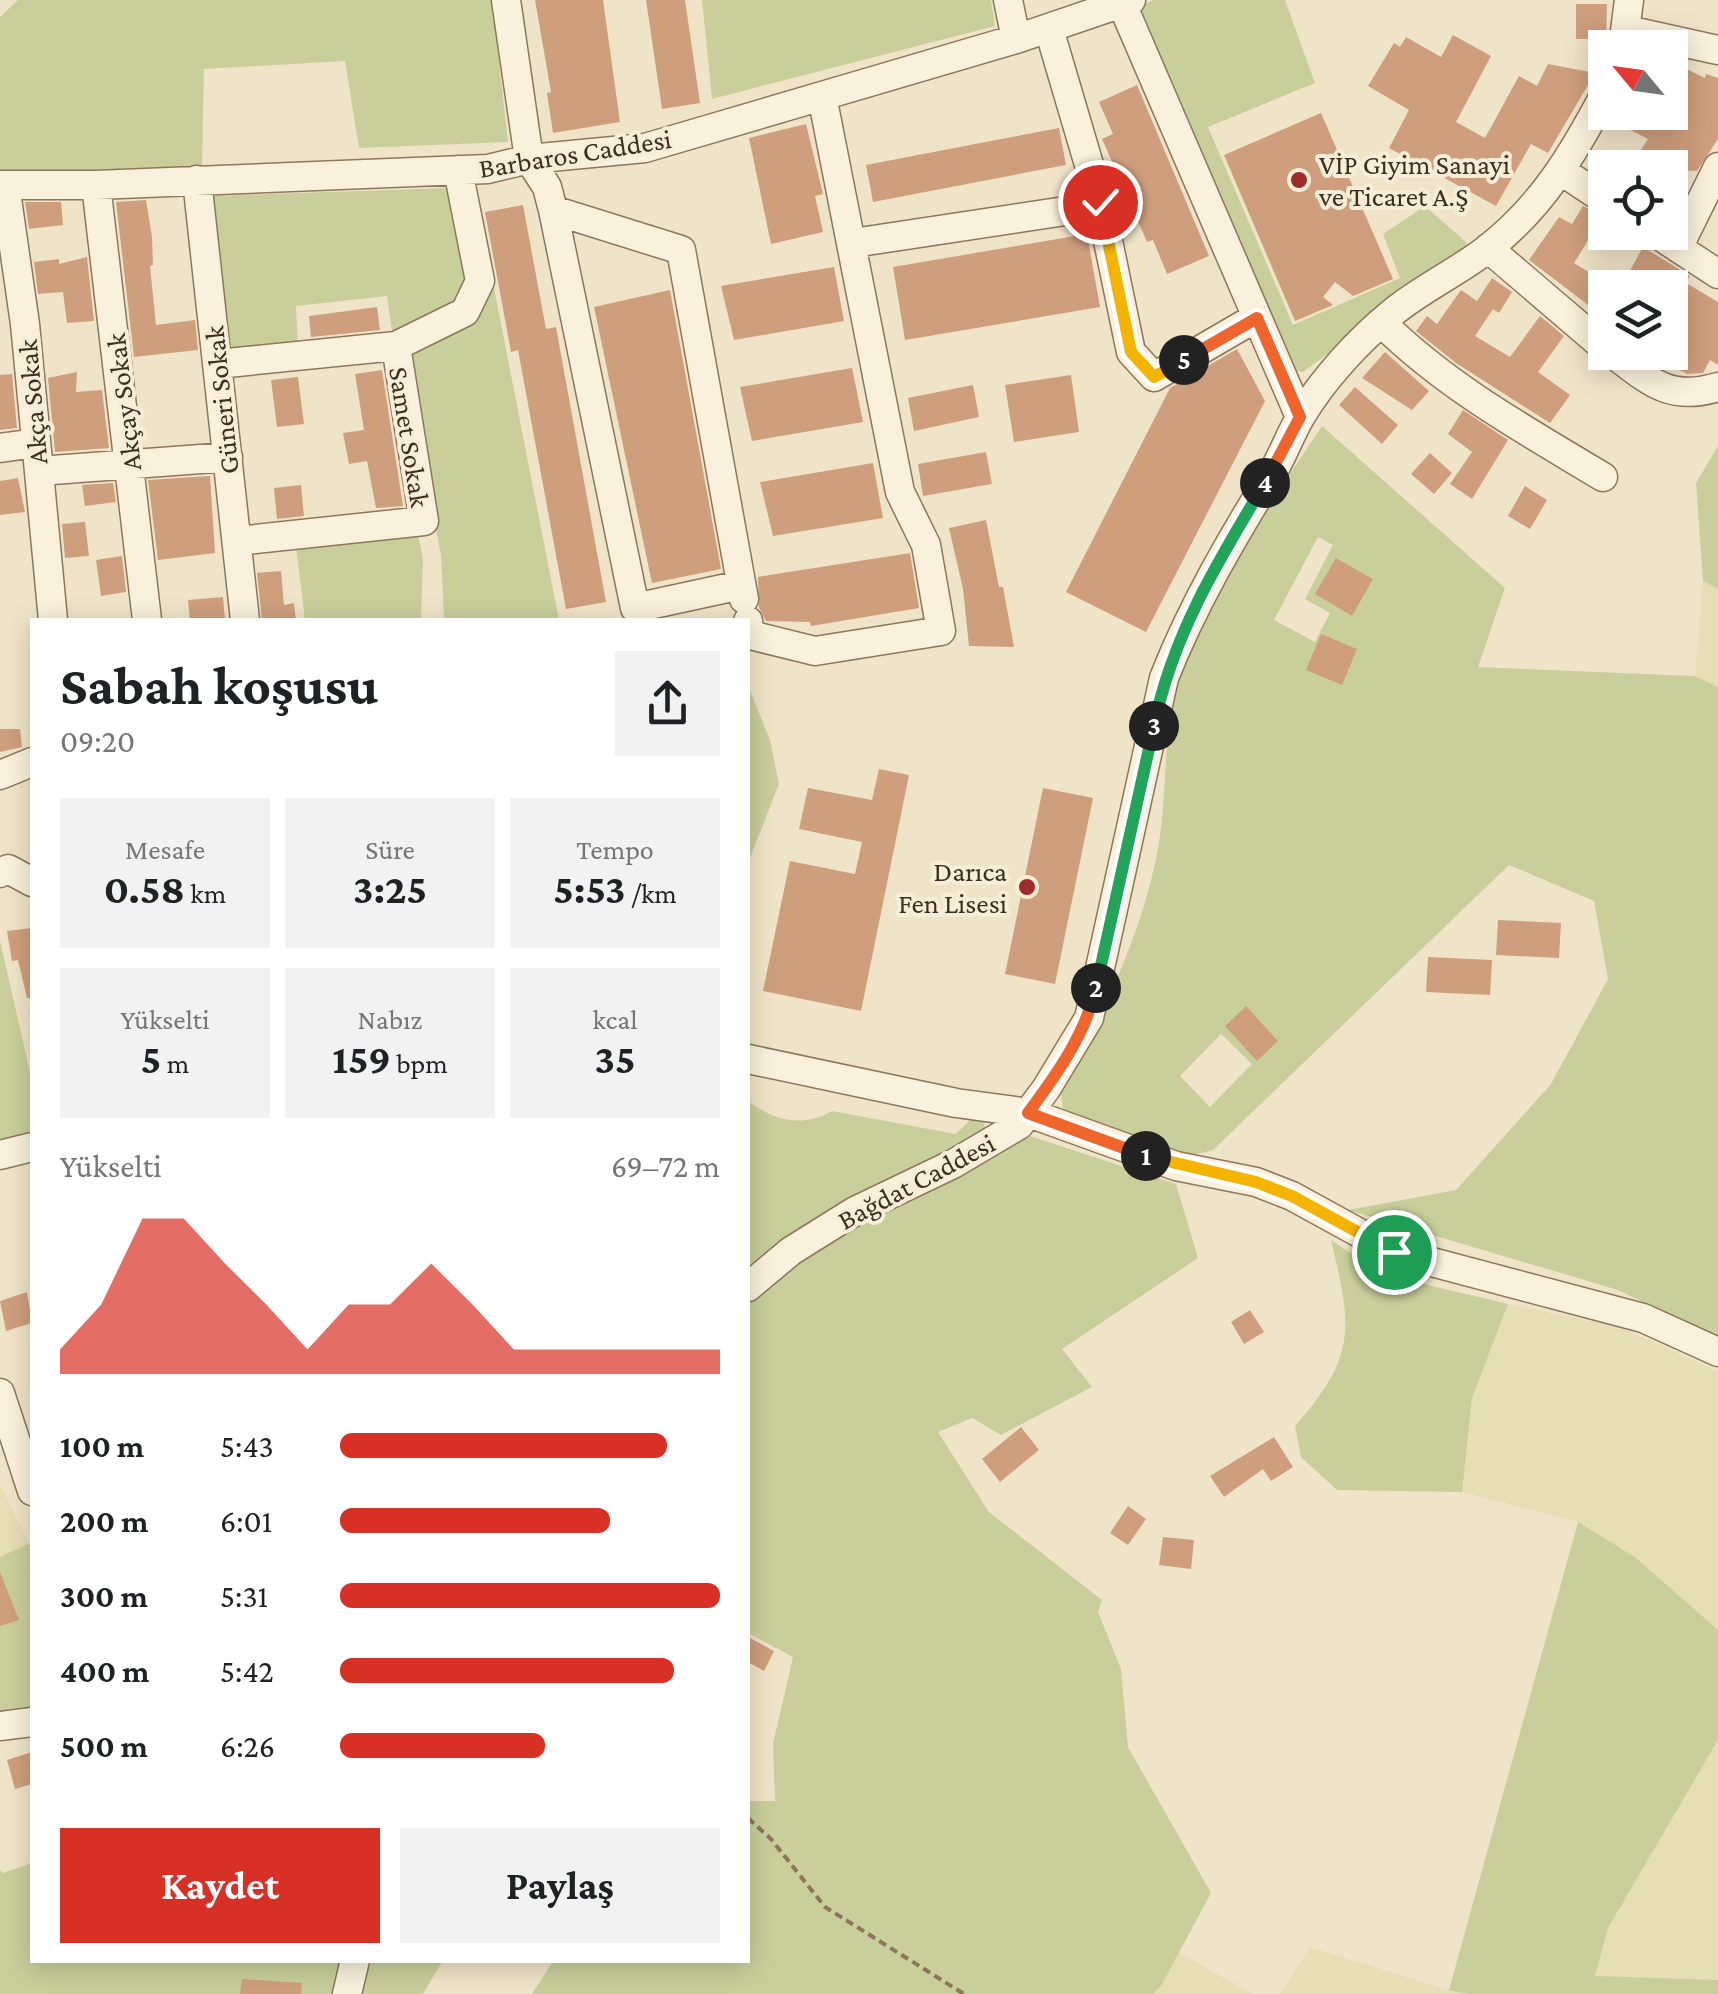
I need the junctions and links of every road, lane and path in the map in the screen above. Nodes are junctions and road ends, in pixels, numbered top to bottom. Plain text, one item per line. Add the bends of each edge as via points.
1 (506, 0) edge
2 (1008, 0) edge
3 (1629, 0) edge
4 (1126, 2) edge
5 (1048, 29) junction
6 (1626, 30) edge
7 (1016, 40) junction
8 (1688, 42) edge
9 (1715, 44) edge
10 (822, 96) junction
11 (1588, 125) edge
12 (529, 159) junction
13 (1718, 167) edge
14 (458, 170) junction
15 (1562, 172) junction
16 (197, 180) junction
17 (2, 185) edge
18 (96, 185) junction
19 (1588, 189) edge
20 (1712, 197) edge
21 (553, 210) junction
22 (1072, 210) dead end
23 (1688, 219) edge
24 (853, 243) junction
25 (1488, 248) junction
26 (1681, 250) edge
27 (1718, 274) edge
28 (1257, 318) junction
29 (1382, 323) junction
30 (1588, 333) edge
31 (396, 346) junction
32 (217, 364) junction
33 (1634, 370) edge
34 (1718, 388) edge
35 (1300, 417) junction
36 (0, 448) edge
37 (37, 457) junction
38 (228, 457) junction
39 (131, 463) junction
40 (1603, 476) dead end
41 (236, 541) junction
42 (741, 585) junction
43 (53, 618) edge
44 (148, 618) edge
45 (245, 618) edge
46 (748, 618) edge
47 (750, 634) edge
48 (30, 763) edge
49 (0, 774) edge
50 (750, 1059) edge
51 (1028, 1113) junction
52 (30, 1148) edge
53 (0, 1155) edge
54 (750, 1284) edge
55 (1718, 1352) edge
56 (0, 1394) edge
57 (30, 1485) edge
58 (30, 1722) edge
59 (0, 1726) edge
60 (750, 1820) edge
61 (354, 1963) edge
62 (347, 1994) edge
63 (964, 1994) edge

1 - 12 street
2 - 7 street
3 - 6 street
4 - 5 street, Barbaros Caddesi
4 - 28 street
5 - 7 street, Barbaros Caddesi
5 - 28 street via 1100,202 1131,352 1154,377
7 - 10 street, Barbaros Caddesi
8 - 9 street
10 - 12 street, Barbaros Caddesi via 645,148
10 - 24 street
11 - 15 street, Bağdat Caddesi
12 - 14 street, Barbaros Caddesi
12 - 21 street
13 - 20 street
14 - 16 street, Barbaros Caddesi
14 - 31 street via 480,282 465,312
15 - 19 street
15 - 25 street, Bağdat Caddesi
16 - 18 street, Barbaros Caddesi
16 - 32 street, Güneri Sokak
17 - 18 street, Barbaros Caddesi
17 - 37 street, Akça Sokak via 25,324
18 - 39 street, Akçay Sokak
20 - 23 street
21 - 42 street via 681,250
21 - 42 street via 635,608
22 - 24 street
24 - 47 street via 900,492 926,545 941,631 814,651
25 - 29 street, Bağdat Caddesi
25 - 30 street
26 - 27 street
28 - 35 street
29 - 35 street, Bağdat Caddesi
29 - 40 street via 1470,396
31 - 32 street
31 - 41 street, Samet Sokak via 424,521
32 - 38 street, Güneri Sokak
33 - 34 street via 1690,396
35 - 51 street, Bağdat Caddesi via 1222,554 1164,678 1089,1018
36 - 37 street
37 - 39 street
37 - 43 street, Akça Sokak
38 - 39 street
38 - 41 street, Güneri Sokak
39 - 44 street, Akçay Sokak
41 - 45 street, Güneri Sokak
42 - 46 street
48 - 49 street
50 - 51 street
51 - 54 street, Bağdat Caddesi via 953,1164 839,1221
51 - 55 street via 1176,1166 1256,1182 1394,1252 1643,1318
52 - 53 street
56 - 57 street
58 - 59 street
60 - 63 path via 825,1907
61 - 62 street

